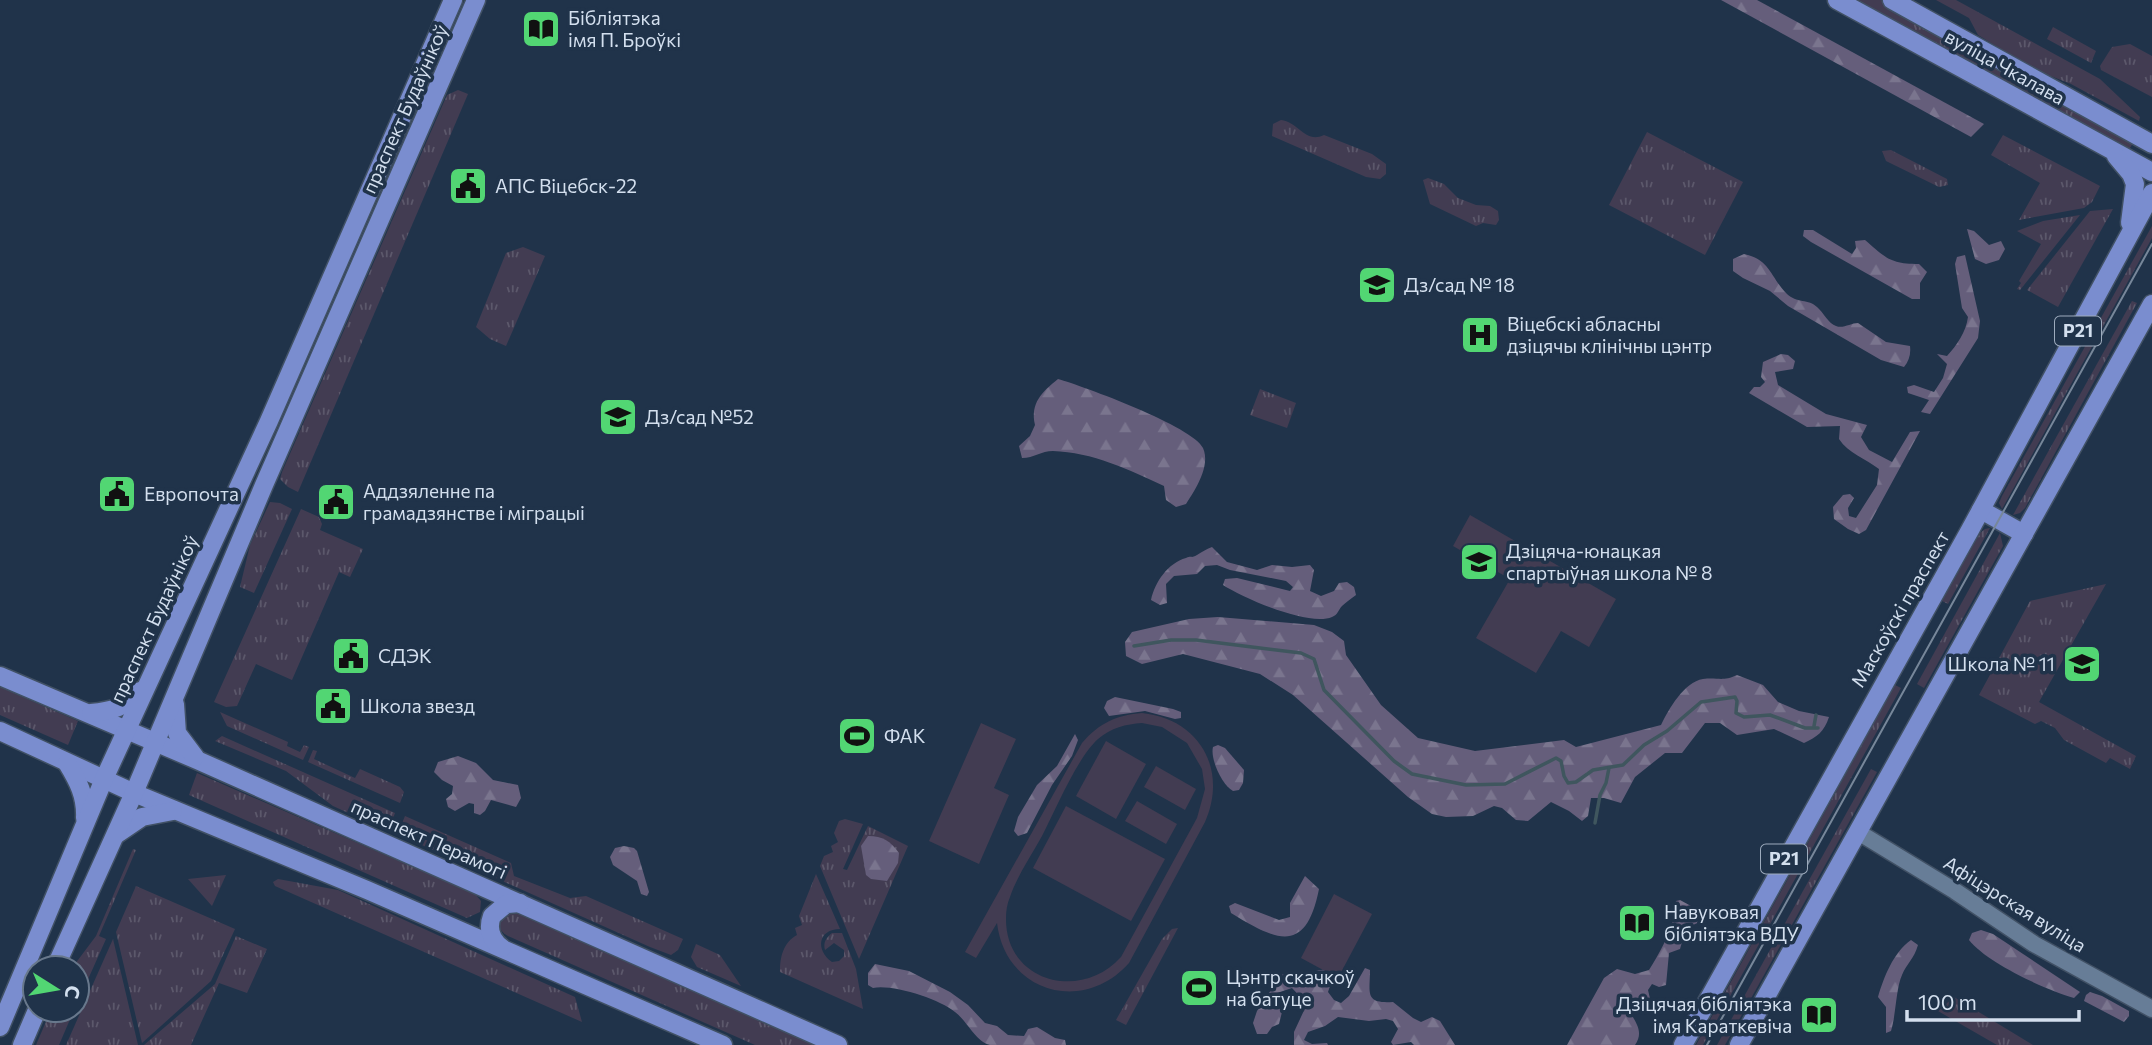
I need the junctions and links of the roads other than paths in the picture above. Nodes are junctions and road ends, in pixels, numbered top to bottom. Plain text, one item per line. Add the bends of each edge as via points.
1 (453, 0) edge
2 (476, 0) edge
3 (1838, 0) edge
4 (1892, 0) edge
5 (2116, 124) junction
6 (2152, 131) edge
7 (2152, 144) edge
8 (2112, 150) junction
9 (2152, 172) edge
10 (2152, 193) edge
11 (2126, 240) junction
12 (2152, 304) edge
13 (1981, 510) junction
14 (2024, 534) junction
15 (0, 676) edge
16 (145, 686) junction
17 (174, 699) junction
18 (89, 713) junction
19 (126, 729) junction
20 (0, 731) edge
21 (156, 742) junction
22 (197, 760) junction
23 (67, 763) junction
24 (104, 779) junction
25 (134, 793) junction
26 (175, 810) junction
27 (85, 825) junction
28 (1858, 832) junction
29 (114, 836) junction
30 (477, 884) junction
31 (523, 904) junction
32 (456, 928) junction
33 (503, 949) junction
34 (61, 954) edge
35 (2152, 1009) edge
36 (31, 1024) edge
37 (0, 1027) edge
38 (1684, 1043) edge
39 (22, 1045) edge
40 (723, 1045) edge
41 (838, 1045) edge
42 (1739, 1045) edge

1 - 16 main road, праспект Будаўнікоў via 269,421
2 - 17 main road, праспект Будаўнікоў
3 - 8 main road, вуліца Чкалава
4 - 5 main road, вуліца Чкалава
5 - 6 main road
5 - 7 main road, вуліца Чкалава
8 - 9 main road, вуліца Чкалава
8 - 11 main road via 2134,184
10 - 11 main road, Маскоўскі праспект / Р21
11 - 13 main road, Маскоўскі праспект / Р21
12 - 14 main road, Р21
13 - 14 main road
13 - 38 main road, Маскоўскі праспект / Р21
14 - 28 main road, Р21
15 - 18 main road, праспект Перамогі
16 - 18 main road via 118,708
16 - 19 main road, праспект Будаўнікоў
17 - 21 main road, праспект Будаўнікоў
17 - 22 main road via 177,733
18 - 19 main road, праспект Перамогі
19 - 21 main road, праспект Перамогі
19 - 24 main road, праспект Будаўнікоў
20 - 23 main road
21 - 22 main road, праспект Перамогі
21 - 25 main road, праспект Будаўнікоў
22 - 30 main road, праспект Перамогі
23 - 24 main road
23 - 27 main road via 86,802
24 - 25 main road
24 - 27 main road, праспект Будаўнікоў
25 - 26 main road
25 - 29 main road, праспект Будаўнікоў
26 - 29 main road via 142,817
26 - 32 main road
27 - 37 main road, праспект Будаўнікоў
28 - 35 street, Афіцэрская вуліца via 2034,944
28 - 42 main road, Р21
29 - 34 main road, праспект Будаўнікоў
30 - 31 main road, праспект Перамогі
30 - 32 main road via 486,897 486,913 474,927
31 - 33 main road via 506,904 492,916 490,932
31 - 41 main road, праспект Перамогі
32 - 33 main road
33 - 40 main road
36 - 39 main road

